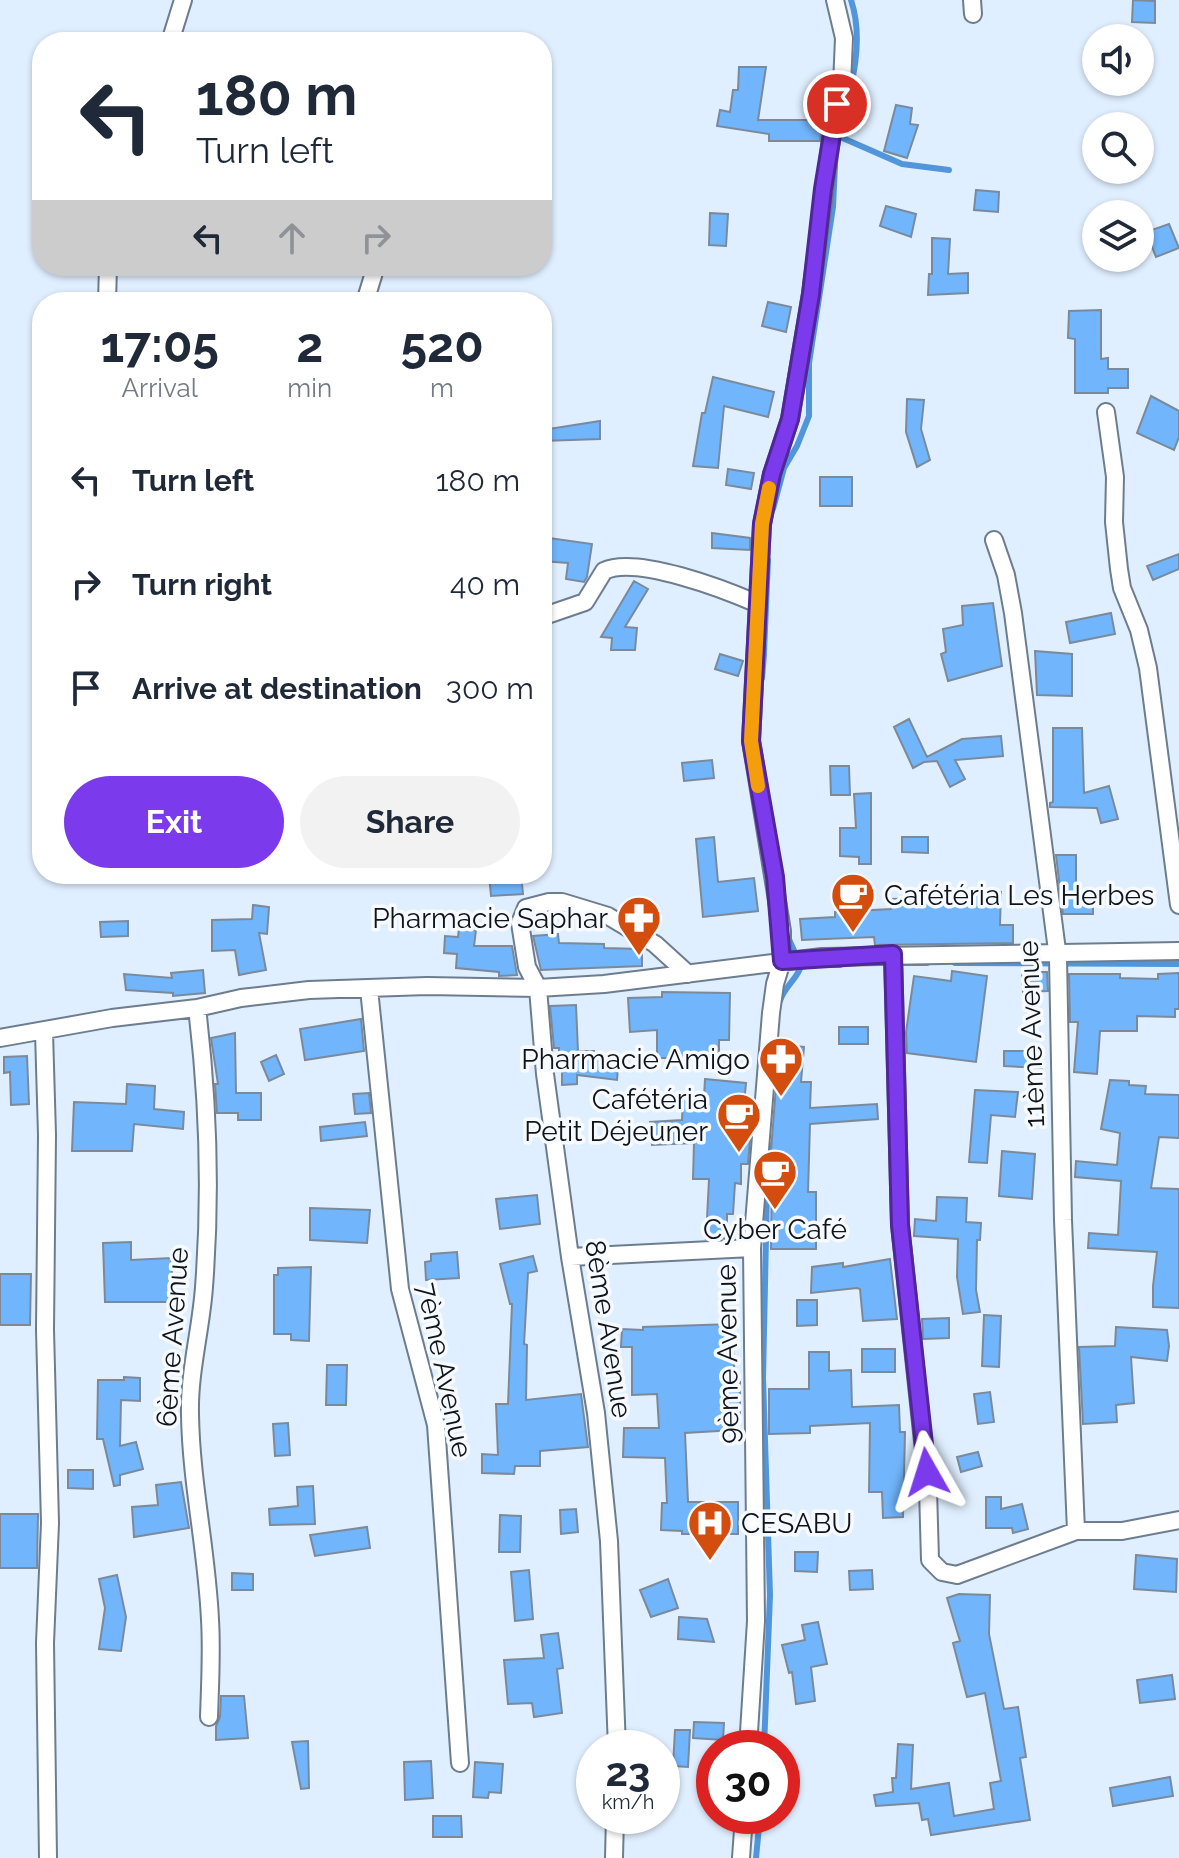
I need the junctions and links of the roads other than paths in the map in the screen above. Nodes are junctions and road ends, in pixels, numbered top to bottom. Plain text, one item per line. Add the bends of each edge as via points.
1 (183, 0) edge
2 (835, 0) edge
3 (173, 32) edge
4 (1106, 412) dead end
5 (994, 540) dead end
6 (758, 604) junction
7 (552, 613) edge
8 (1179, 905) edge
9 (1179, 951) edge
10 (793, 959) junction
11 (1058, 961) junction
12 (894, 962) junction
13 (688, 974) junction
14 (538, 988) junction
15 (369, 989) junction
16 (197, 1008) junction
17 (44, 1032) junction
18 (0, 1038) edge
19 (752, 1248) junction
20 (570, 1257) junction
21 (1179, 1520) edge
22 (1076, 1531) junction
23 (209, 1717) dead end
24 (616, 1730) edge
25 (749, 1730) edge
26 (460, 1763) dead end
27 (615, 1834) edge
28 (743, 1834) edge
29 (48, 1858) edge
30 (614, 1858) edge
31 (741, 1858) edge

1 - 3 street
2 - 6 street, 9ème Avenue via 844,38 842,85 790,419 766,499
4 - 8 street via 1119,569 1148,668
5 - 11 street, 11ème Avenue via 1013,613
6 - 7 street via 688,579 620,566 604,571 585,602
6 - 10 street, 9ème Avenue via 751,741
9 - 11 street
10 - 12 street
10 - 13 street
10 - 19 street, 9ème Avenue via 775,984
11 - 12 street
11 - 22 street, 11ème Avenue
12 - 22 street via 900,1225 928,1489 930,1560 942,1572 957,1575
13 - 14 street
13 - 14 street, 8ème Avenue via 655,944 608,916 549,902 526,908 520,923 527,967
14 - 15 street
14 - 20 street, 8ème Avenue
15 - 16 street via 309,990
15 - 26 street, 7ème Avenue via 400,1289 436,1425
16 - 17 street
16 - 23 street, 6ème Avenue via 207,1183 204,1288 190,1413 210,1620
17 - 18 street
17 - 29 street
19 - 20 street
19 - 25 street, 9ème Avenue via 756,1621
20 - 24 street, 8ème Avenue via 596,1413 609,1541
21 - 22 street via 1122,1531
27 - 30 street
28 - 31 street

